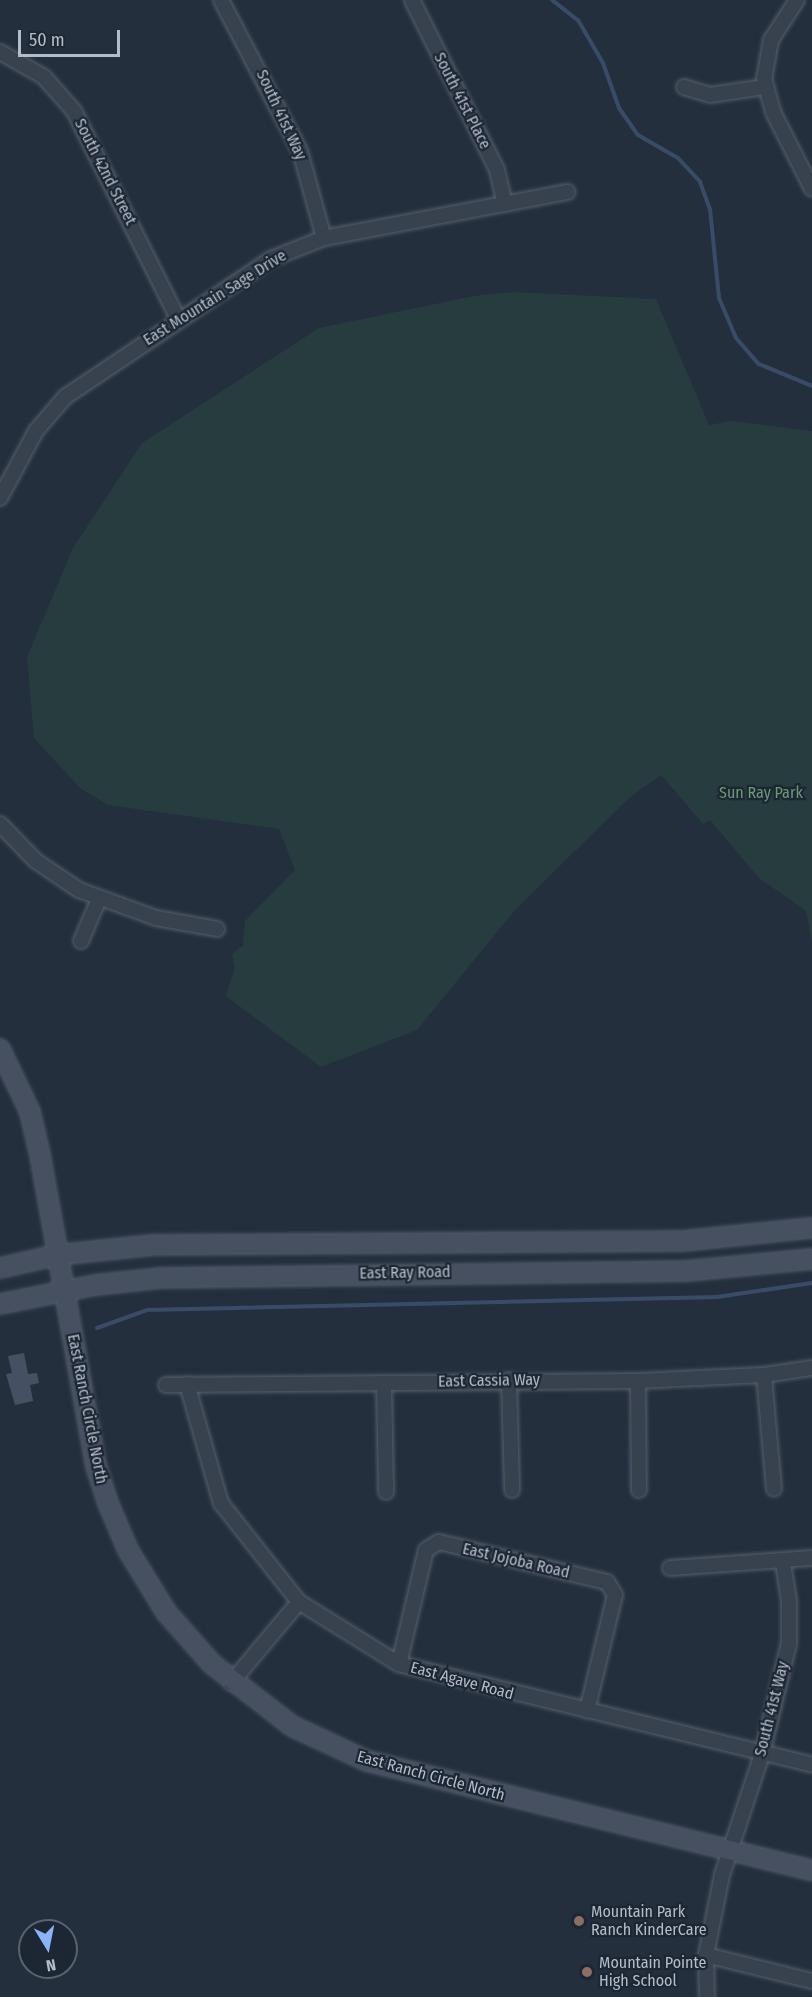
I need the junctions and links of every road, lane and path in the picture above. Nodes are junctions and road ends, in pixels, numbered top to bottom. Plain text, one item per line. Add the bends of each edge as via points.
1 (221, 0) edge
2 (412, 0) edge
3 (797, 0) edge
4 (0, 52) edge
5 (684, 87) dead end
6 (765, 87) junction
7 (812, 189) edge
8 (568, 192) dead end
9 (505, 204) junction
10 (324, 238) junction
11 (178, 319) junction
12 (0, 498) edge
13 (0, 824) edge
14 (99, 899) junction
15 (217, 929) dead end
16 (81, 941) dead end
17 (0, 1049) edge
18 (812, 1228) edge
19 (407, 1245) junction
20 (812, 1259) edge
21 (0, 1268) edge
22 (61, 1272) junction
23 (408, 1273) junction
24 (0, 1304) edge
25 (812, 1368) edge
26 (764, 1376) junction
27 (509, 1380) junction
28 (638, 1381) junction
29 (384, 1383) junction
30 (188, 1384) junction
31 (166, 1385) dead end
32 (774, 1489) dead end
33 (512, 1490) dead end
34 (639, 1490) dead end
35 (386, 1492) dead end
36 (812, 1558) edge
37 (783, 1564) junction
38 (670, 1568) dead end
39 (299, 1602) junction
40 (399, 1664) junction
41 (231, 1683) junction
42 (587, 1711) junction
43 (762, 1754) junction
44 (812, 1765) edge
45 (730, 1850) junction
46 (812, 1870) edge
47 (706, 1955) junction
48 (812, 1981) edge
49 (707, 1997) edge

1 - 10 street, South 41st Way via 300,151
2 - 9 street, South 41st Place via 496,170
3 - 6 street via 771,40 763,65
4 - 11 street, South 42nd Street via 44,77 74,111
5 - 6 street via 710,95
6 - 7 street via 773,112
8 - 9 street, East Mountain Sage Drive
9 - 10 street, East Mountain Sage Drive
10 - 11 street, East Mountain Sage Drive via 271,259
11 - 12 street, East Mountain Sage Drive via 90,377 58,404 36,431
13 - 14 street via 36,861
14 - 15 street via 156,918
14 - 16 street
17 - 22 main road, East Ranch Circle North via 30,1112
18 - 19 main road, East Ray Road via 728,1240
19 - 22 main road, East Ray Road via 153,1245
19 - 23 main road
20 - 23 main road, East Ray Road via 686,1271
21 - 22 main road, East Ray Road
22 - 23 main road, East Ray Road via 159,1278
22 - 24 main road, East Ray Road
22 - 41 main road, East Ranch Circle North via 96,1466 120,1531 166,1612
25 - 26 street, East Cassia Way
26 - 28 street, East Cassia Way
26 - 32 street
27 - 28 street, East Cassia Way
27 - 29 street, East Cassia Way
27 - 33 street
28 - 34 street
29 - 30 street, East Cassia Way
29 - 35 street
30 - 31 street, East Cassia Way
30 - 39 street, East Agave Road via 221,1503
36 - 37 street
37 - 38 street
37 - 43 street, South 41st Way via 789,1601 789,1643
39 - 40 street, East Agave Road
39 - 41 street
40 - 42 street, East Agave Road
40 - 42 street, East Jojoba Road via 426,1550 439,1542 607,1582 615,1595
41 - 45 main road, East Ranch Circle North via 292,1726 367,1761
42 - 43 street, East Agave Road
43 - 44 street, East Agave Road
43 - 45 street, South 41st Way
45 - 46 main road, East Ranch Circle North
45 - 47 street, South 41st Way
47 - 48 street
47 - 49 street, South 41st Way

